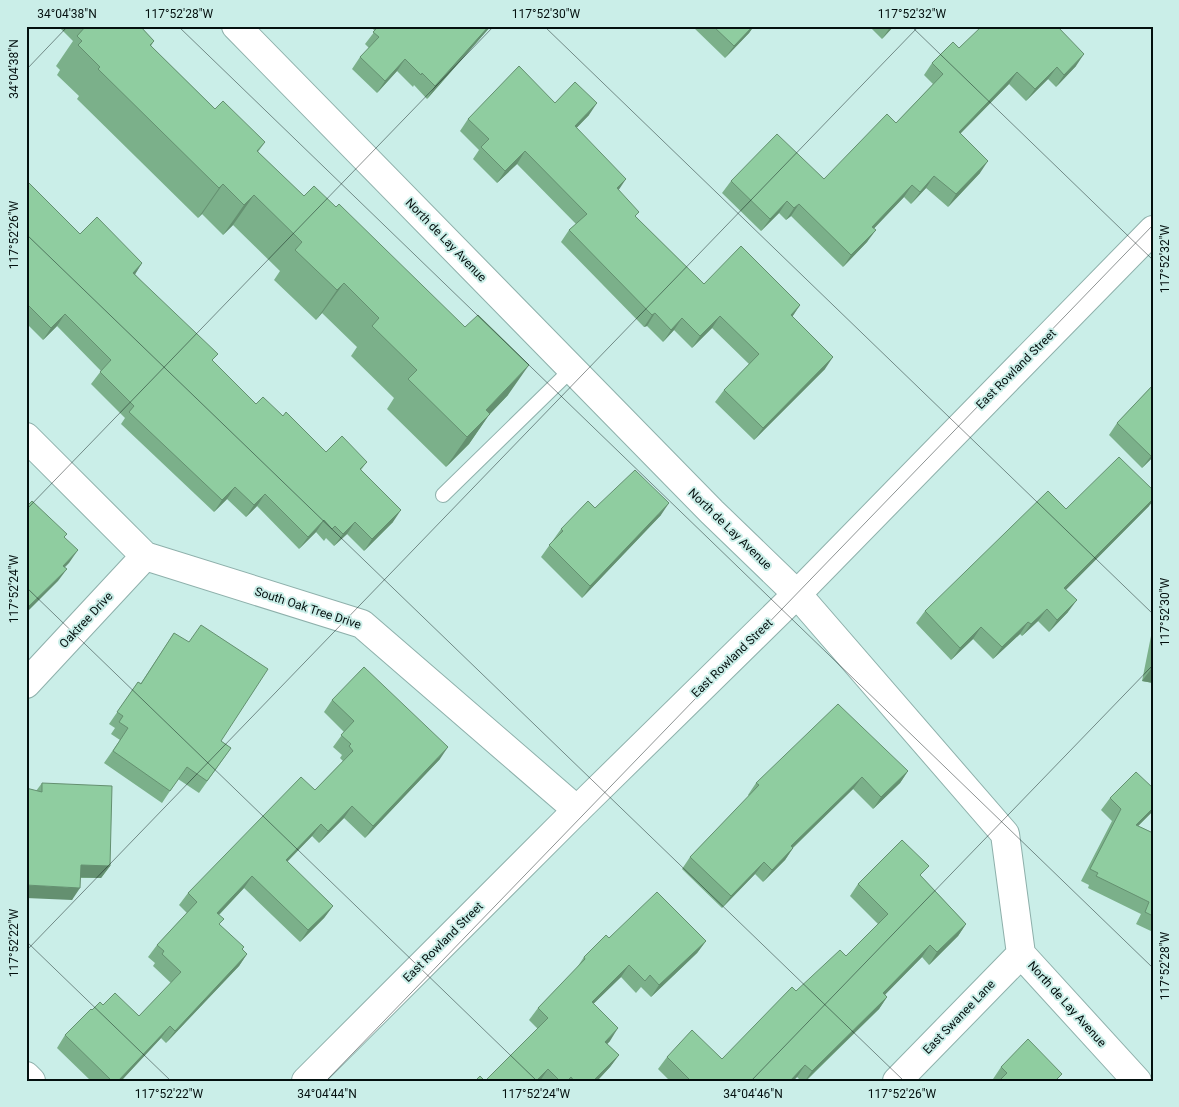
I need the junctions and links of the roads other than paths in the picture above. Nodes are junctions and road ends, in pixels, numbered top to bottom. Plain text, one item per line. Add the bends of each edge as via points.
1 (236, 26) edge
2 (1153, 230) edge
3 (572, 369) junction
4 (26, 437) edge
5 (443, 495) dead end
6 (145, 556) junction
7 (797, 594) junction
8 (26, 684) edge
9 (576, 810) junction
10 (1021, 954) junction
11 (26, 1076) edge
12 (31, 1081) edge
13 (306, 1081) edge
14 (897, 1081) edge
15 (1137, 1081) edge

1 - 3 street, North de Lay Avenue
2 - 7 street, East Rowland Street
3 - 5 lane
3 - 7 street, North de Lay Avenue
4 - 6 street, South Oak Tree Drive
6 - 8 street, Oaktree Drive
6 - 9 street, South Oak Tree Drive via 362,624
7 - 9 street, East Rowland Street
7 - 10 street, North de Lay Avenue via 1005,834
9 - 13 street, East Rowland Street
10 - 14 street, East Swanee Lane
10 - 15 street, North de Lay Avenue
11 - 12 street

